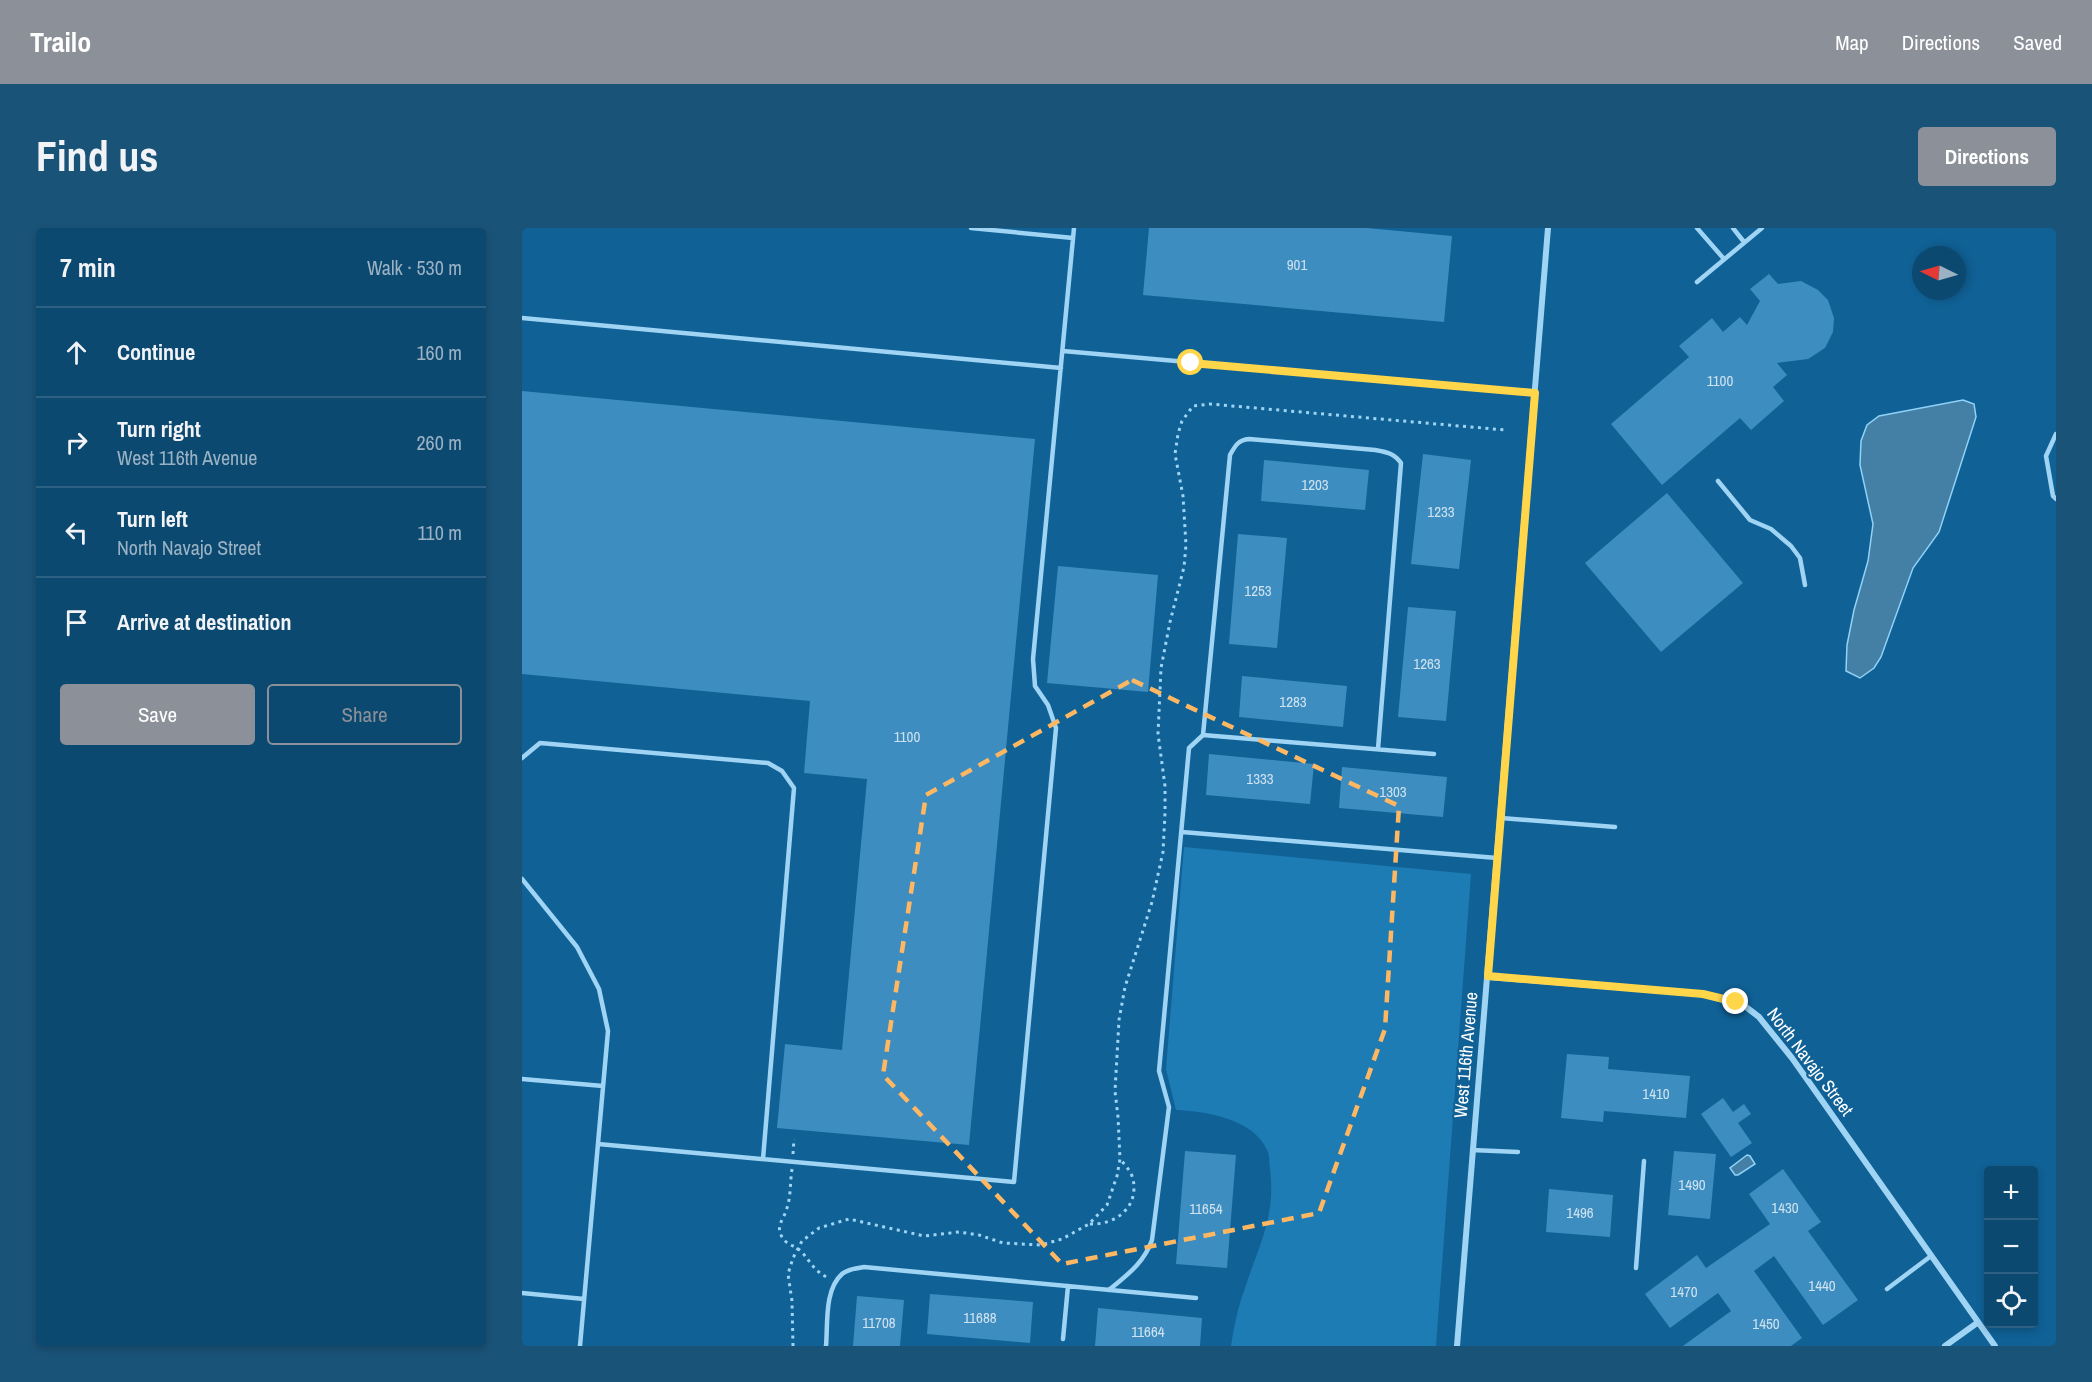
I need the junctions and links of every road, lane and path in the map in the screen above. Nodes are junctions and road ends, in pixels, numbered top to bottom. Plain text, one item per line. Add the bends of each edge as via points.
1 (971, 228) edge
2 (1074, 228) edge
3 (1548, 228) edge
4 (1697, 228) edge
5 (1733, 228) edge
6 (1762, 228) edge
7 (1073, 238) junction
8 (1744, 243) junction
9 (1724, 259) junction
10 (1697, 282) dead end
11 (522, 318) edge
12 (1063, 351) junction
13 (1061, 368) junction
14 (1535, 393) junction
15 (1505, 430) dead end
16 (2056, 434) edge
17 (1718, 481) dead end
18 (2056, 498) edge
19 (1805, 585) dead end
20 (1203, 735) junction
21 (1378, 749) junction
22 (1434, 754) dead end
23 (522, 758) edge
24 (1501, 818) junction
25 (1615, 827) dead end
26 (1182, 832) junction
27 (1497, 858) junction
28 (522, 879) edge
29 (1488, 976) junction
30 (522, 1079) edge
31 (603, 1086) junction
32 (794, 1139) dead end
33 (598, 1144) junction
34 (1472, 1150) junction
35 (1518, 1152) dead end
36 (763, 1159) junction
37 (1120, 1159) junction
38 (1644, 1161) dead end
39 (792, 1162) junction
40 (1089, 1224) junction
41 (798, 1249) junction
42 (1931, 1256) junction
43 (1636, 1268) dead end
44 (836, 1281) junction
45 (1068, 1286) junction
46 (1887, 1289) dead end
47 (1109, 1290) junction
48 (522, 1293) edge
49 (1196, 1298) dead end
50 (584, 1299) junction
51 (1977, 1323) junction
52 (1063, 1339) dead end
53 (580, 1346) edge
54 (794, 1346) edge
55 (826, 1346) edge
56 (1457, 1346) edge
57 (1945, 1346) edge
58 (1995, 1346) edge

1 - 7 lane
2 - 7 lane
3 - 14 street, West 116th Avenue
4 - 9 lane
5 - 8 lane
6 - 8 lane
7 - 12 lane
8 - 9 lane
9 - 10 lane
11 - 13 lane
12 - 13 lane
12 - 14 lane
13 - 39 lane via 1033,659 1035,686 1048,705 1056,728 1014,1182
14 - 24 street, West 116th Avenue
15 - 37 path via 1210,404 1193,406 1187,413 1175,454 1185,514 1185,556 1165,644 1159,696 1158,734 1165,786 1162,852 1119,1020 1115,1091
16 - 18 lane via 2046,456
17 - 19 lane via 1750,520 1771,529 1791,546 1800,558
20 - 21 lane
20 - 21 lane via 1230,455 1235,445 1249,439 1375,450 1390,453 1401,463
20 - 26 lane via 1189,748
21 - 22 lane
23 - 36 lane via 540,743 768,763 782,771 794,788
24 - 25 lane
24 - 27 street, West 116th Avenue
26 - 27 lane
26 - 47 lane via 1159,1071 1168,1107 1152,1240 1134,1270
27 - 29 street, West 116th Avenue
28 - 31 lane via 577,947 599,989 608,1030
29 - 34 street, West 116th Avenue
29 - 42 street, North Navajo Street via 1703,994 1746,1007 1760,1017 1792,1058
30 - 31 lane
31 - 33 lane
32 - 39 path
33 - 36 lane
33 - 50 lane
34 - 35 lane
34 - 56 street, West 116th Avenue
36 - 39 lane
37 - 40 path via 1107,1205
37 - 40 path via 1133,1180 1127,1209 1104,1225
38 - 43 lane
39 - 41 path via 788,1204 779,1228 789,1245
40 - 41 path via 1041,1245 1003,1243 960,1232 924,1236 849,1219 819,1228
41 - 44 path via 819,1274
41 - 54 path via 788,1274
42 - 46 lane
42 - 51 street, North Navajo Street
44 - 45 lane via 844,1273 864,1266
44 - 55 lane via 830,1294
45 - 47 lane
45 - 52 lane
47 - 49 lane
48 - 50 lane
50 - 53 lane
51 - 57 street
51 - 58 street, North Navajo Street

